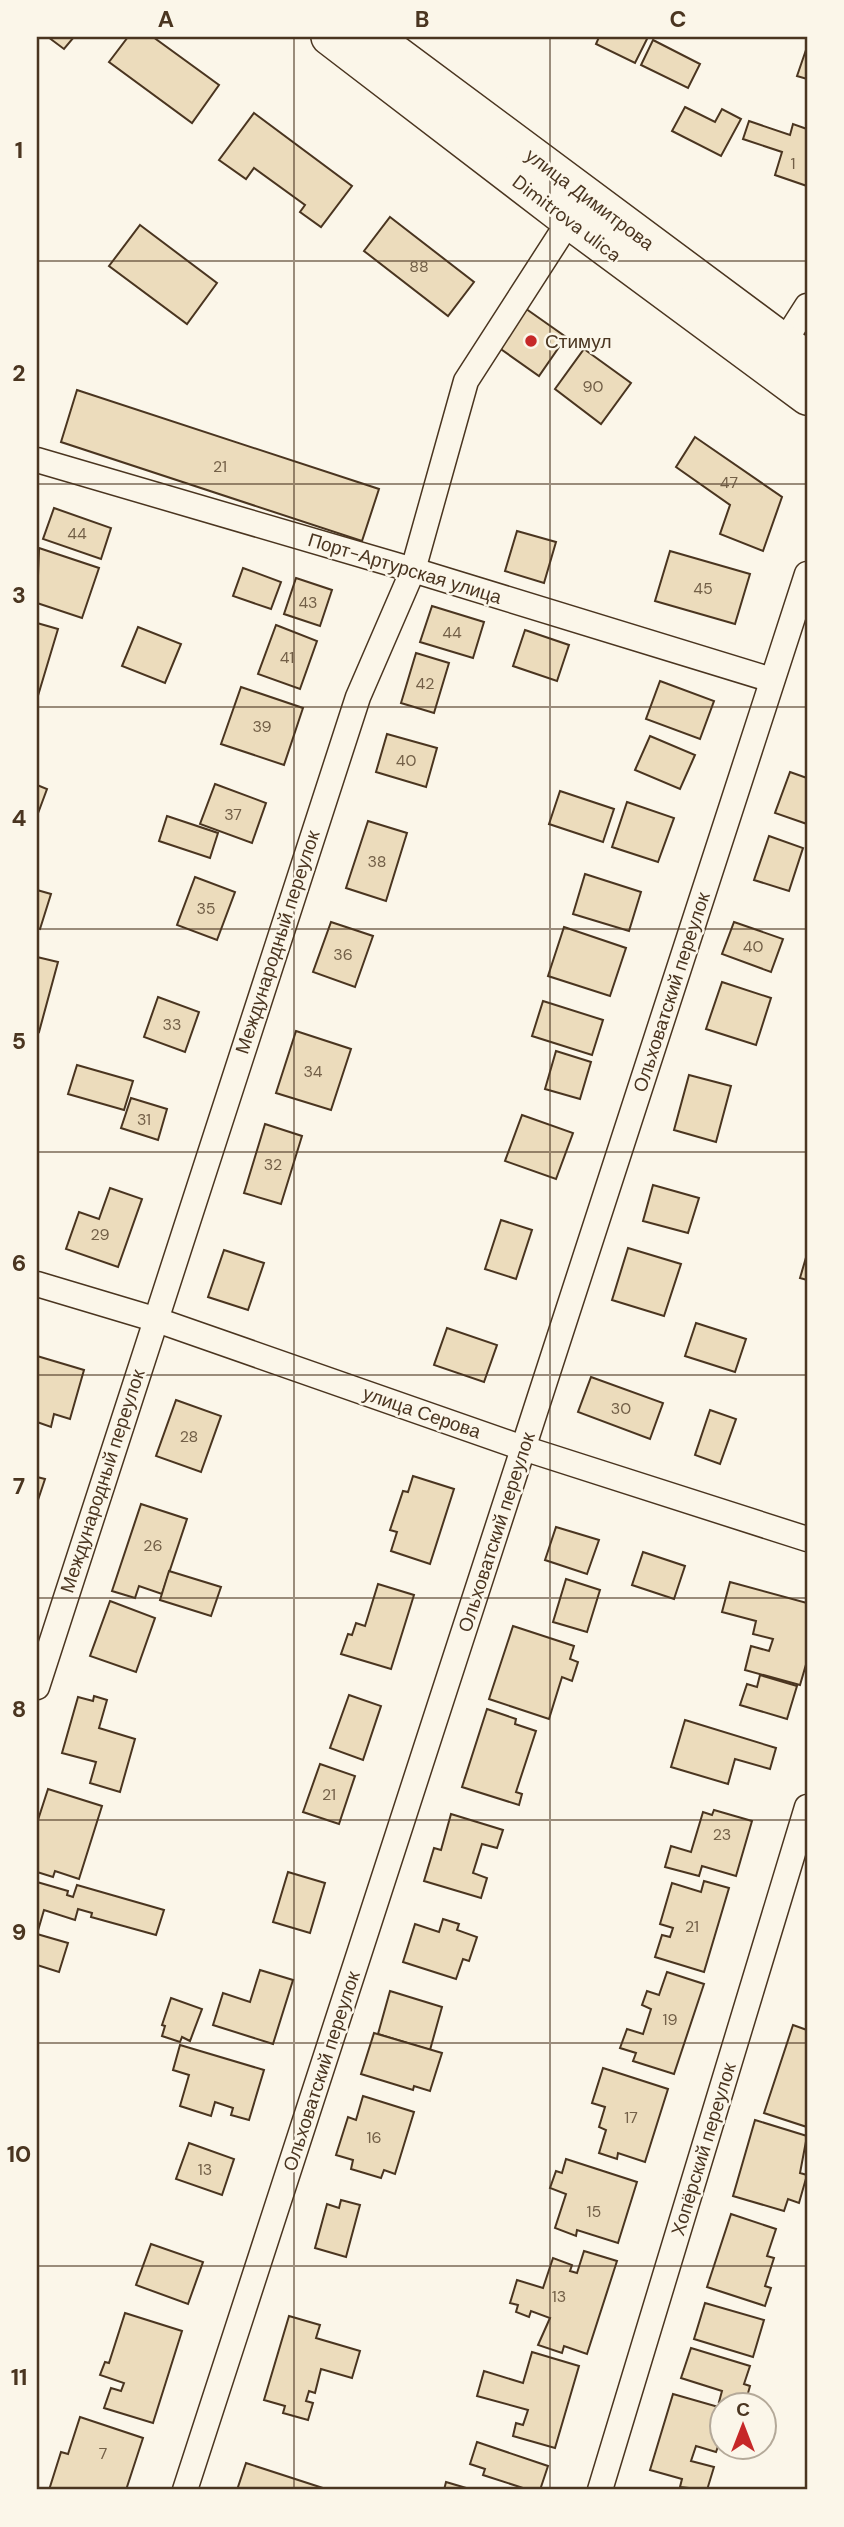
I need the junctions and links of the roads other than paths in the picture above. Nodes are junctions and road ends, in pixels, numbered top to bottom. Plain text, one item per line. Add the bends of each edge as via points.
1 (329, 37) edge
2 (374, 37) edge
3 (569, 221) junction
4 (807, 306) edge
5 (796, 351) edge
6 (807, 397) edge
7 (37, 460) edge
8 (413, 570) junction
9 (807, 573) edge
10 (772, 680) junction
11 (37, 1284) edge
12 (154, 1319) junction
13 (523, 1448) junction
14 (807, 1539) edge
15 (37, 1687) edge
16 (807, 1807) edge
17 (186, 2490) edge
18 (600, 2490) edge

1 - 3 main road, Dimitrova ulica
2 - 5 main road, улица Димитрова
3 - 6 main road, Dimitrova ulica
3 - 8 street, Международный переулок via 466,381
4 - 5 street
7 - 8 street, Порт-Артурская улица
8 - 10 street, Порт-Артурская улица
8 - 12 street, Международный переулок via 358,697
9 - 10 street, Ольховатский переулок
10 - 13 street, Ольховатский переулок
11 - 12 street, улица Серова
12 - 13 street, улица Серова
12 - 15 street, Международный переулок
13 - 14 street, улица Серова
13 - 17 street, Ольховатский переулок
16 - 18 street, Хопёрский переулок

